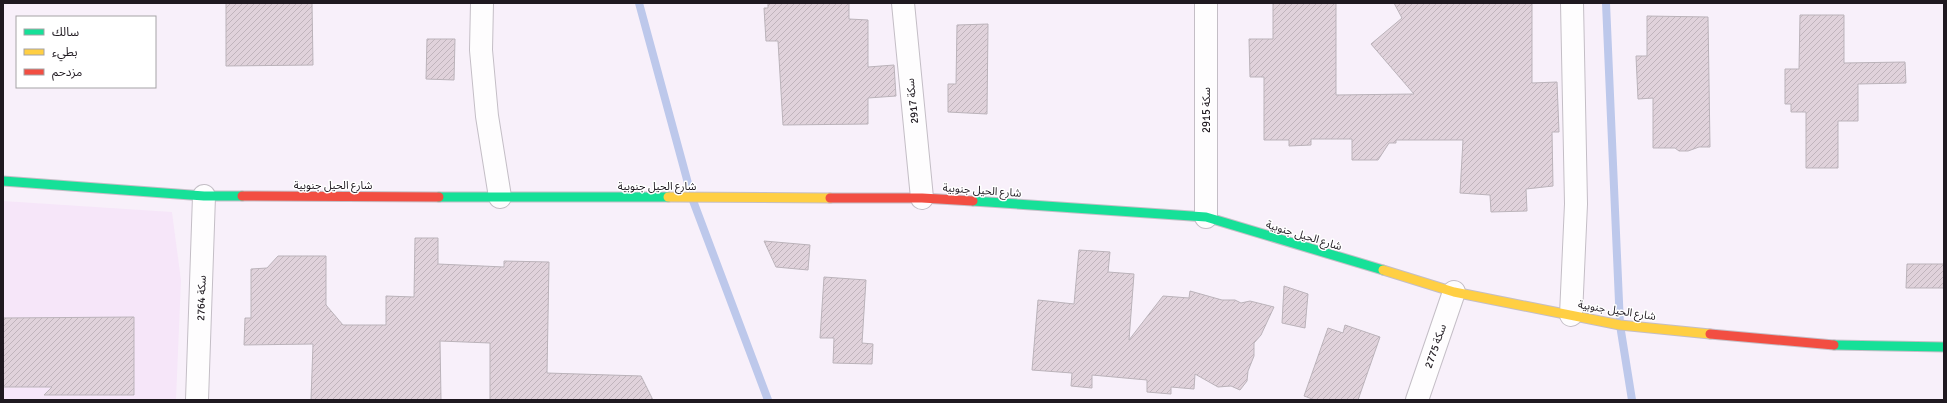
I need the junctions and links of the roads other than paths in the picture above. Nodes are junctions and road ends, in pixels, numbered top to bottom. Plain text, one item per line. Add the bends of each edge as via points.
1 (482, 3) edge
2 (902, 3) edge
3 (1206, 3) edge
4 (1572, 3) edge
5 (3, 181) edge
6 (204, 196) junction
7 (500, 197) junction
8 (922, 198) junction
9 (1206, 217) junction
10 (1454, 292) junction
11 (1572, 315) junction
12 (1944, 347) edge
13 (197, 400) edge
14 (1417, 400) edge

1 - 7 street via 481,50 487,116
2 - 8 street, سكة 2917
3 - 9 street, سكة 2915
4 - 11 street via 1576,204
5 - 6 street, شارع الحيل جنوبية
6 - 7 street, شارع الحيل جنوبية
6 - 13 street, سكة 2764
7 - 8 street, شارع الحيل جنوبية
8 - 9 street, شارع الحيل جنوبية
9 - 10 street, شارع الحيل جنوبية
10 - 11 street, شارع الحيل جنوبية
10 - 14 street, سكة 2775
11 - 12 street, شارع الحيل جنوبية via 1620,325 1819,345

